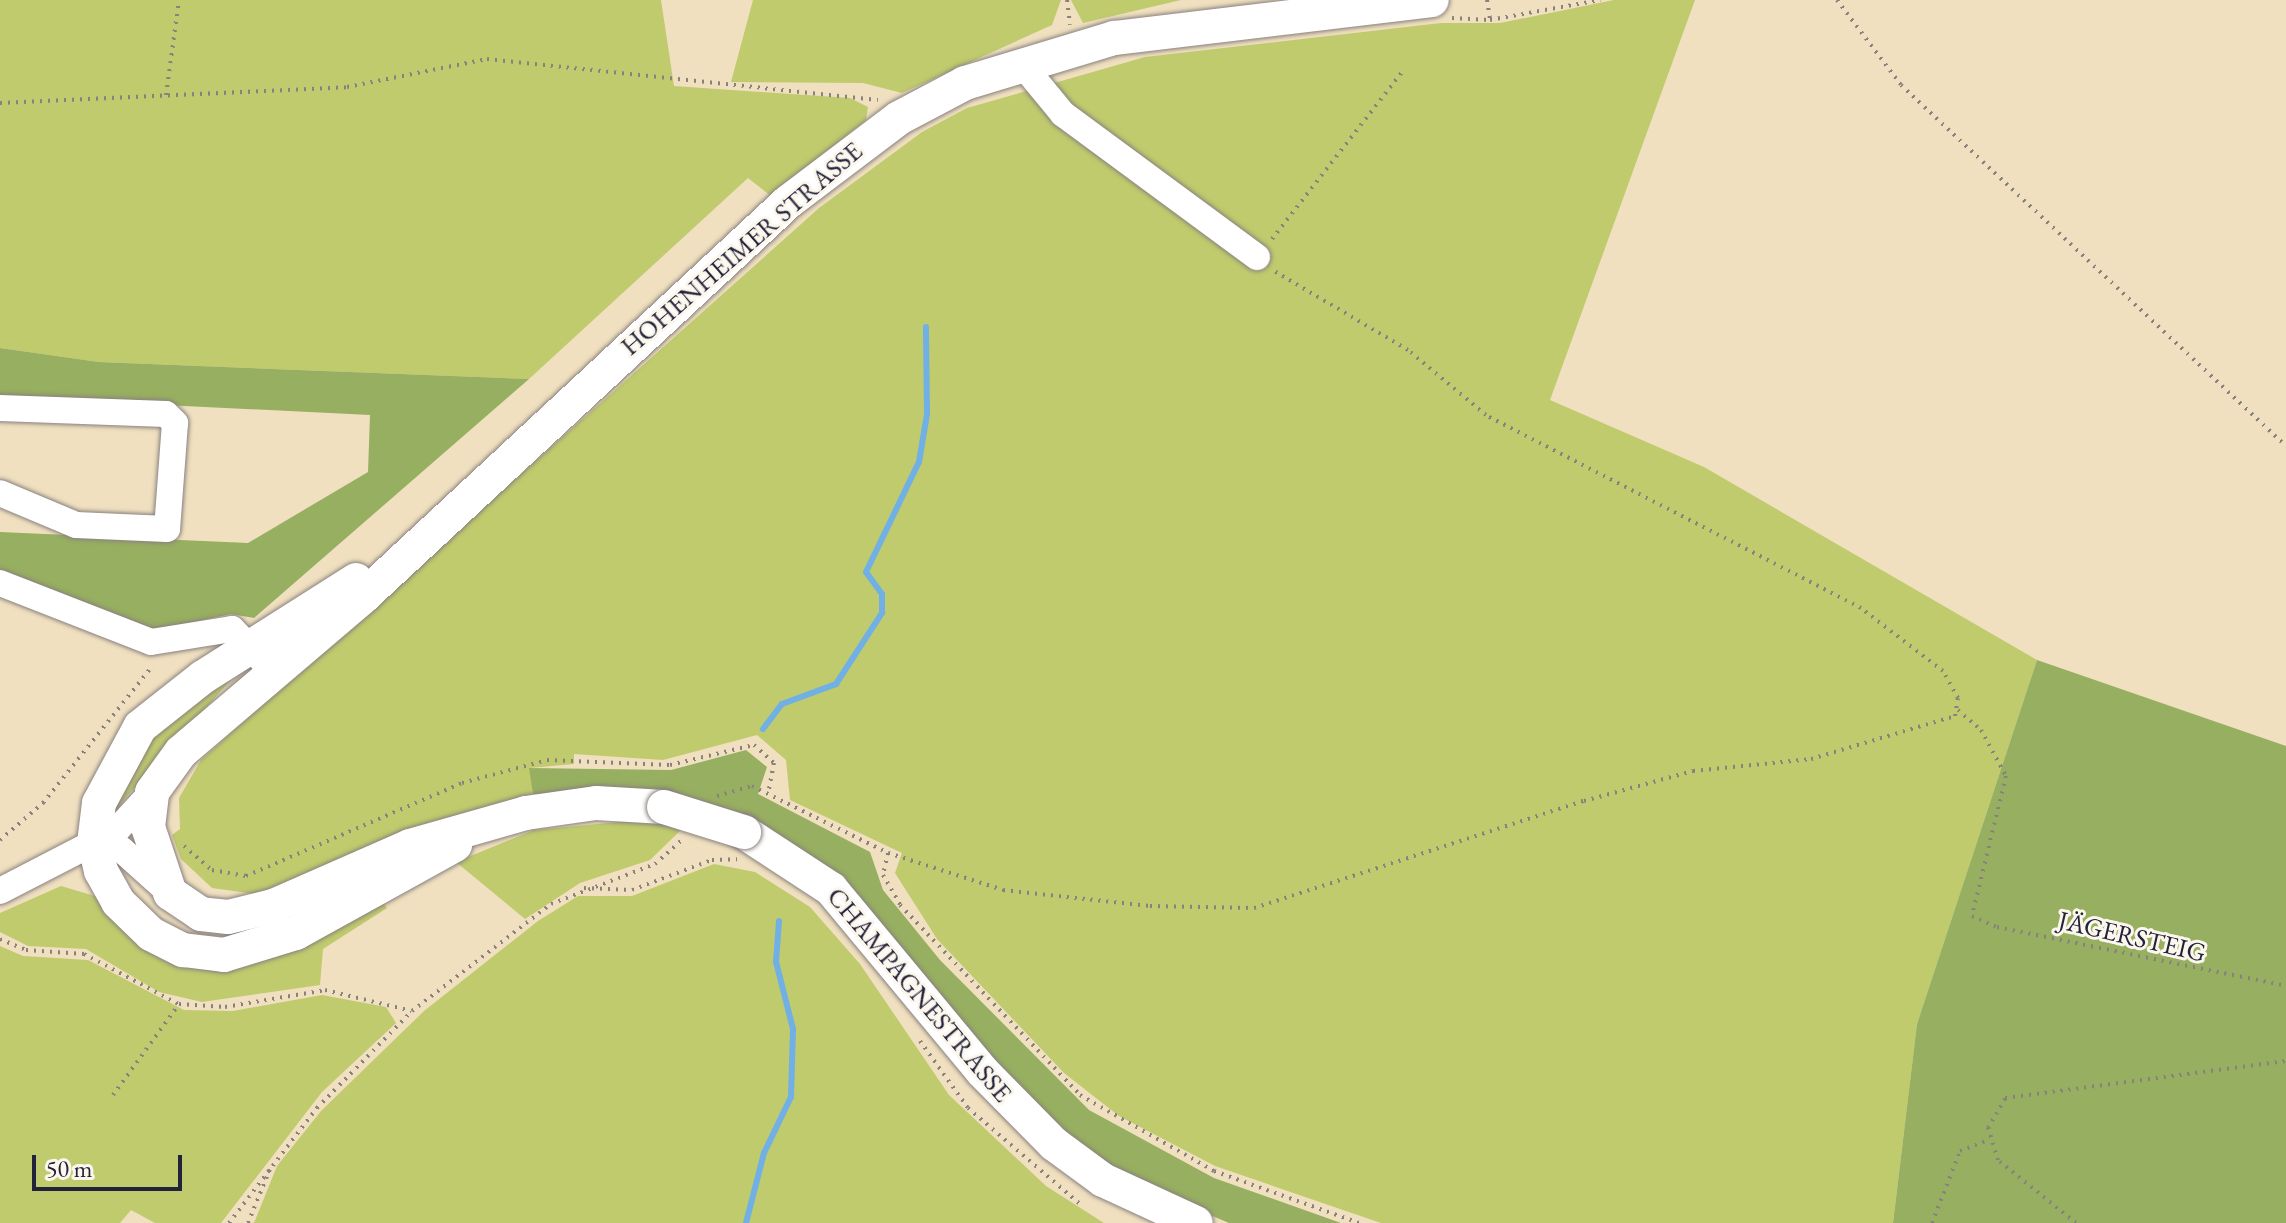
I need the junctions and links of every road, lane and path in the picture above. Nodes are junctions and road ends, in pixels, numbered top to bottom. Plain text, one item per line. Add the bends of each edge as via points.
1 (179, 0) edge
2 (1428, 0) edge
3 (1487, 0) edge
4 (1600, 0) edge
5 (1837, 0) edge
6 (1021, 63) junction
7 (1403, 71) dead end
8 (166, 95) junction
9 (0, 103) edge
10 (899, 118) junction
11 (1257, 257) junction
12 (0, 408) edge
13 (2286, 446) edge
14 (0, 493) edge
15 (399, 557) junction
16 (0, 583) edge
17 (168, 644) junction
18 (250, 647) junction
19 (273, 673) junction
20 (1958, 710) junction
21 (152, 792) junction
22 (485, 826) junction
23 (685, 837) dead end
24 (179, 839) dead end
25 (0, 840) edge
26 (94, 841) junction
27 (745, 847) junction
28 (888, 853) junction
29 (582, 888) junction
30 (0, 891) edge
31 (170, 893) junction
32 (0, 939) edge
33 (2286, 986) edge
34 (179, 1004) junction
35 (412, 1011) junction
36 (913, 1030) dead end
37 (2286, 1061) edge
38 (113, 1095) dead end
39 (1989, 1140) junction
40 (272, 1163) junction
41 (1081, 1205) dead end
42 (229, 1223) edge
43 (248, 1223) edge
44 (1196, 1223) edge
45 (1359, 1223) edge
46 (1932, 1223) edge
47 (2076, 1223) edge

1 - 8 path
2 - 6 main road, HOHENHEIMER STRASSE via 1147,32
3 - 4 path via 1490,20
5 - 13 path via 1901,85
6 - 10 main road, HOHENHEIMER STRASSE via 952,88
6 - 11 street via 1063,114
7 - 11 path
8 - 9 path
8 - 10 path via 347,87 470,60 522,59 751,90 863,93
10 - 15 main road, HOHENHEIMER STRASSE via 788,202
11 - 20 path via 1321,304 1408,350 1486,415 1861,608 1943,671
12 - 14 street via 166,414 175,423 167,529 76,525
15 - 18 main road, HOHENHEIMER STRASSE
15 - 19 main road, HOHENHEIMER STRASSE
16 - 17 street
17 - 18 street via 225,628
17 - 25 path via 43,803
18 - 19 street
18 - 26 main road, HOHENHEIMER STRASSE via 134,734 103,788
19 - 21 main road, HOHENHEIMER STRASSE via 181,752
20 - 28 path via 1946,722 1811,759 1693,771 1556,809 1261,907 1150,906 1003,890
20 - 33 path, JÄGERSTEIG via 1981,730 2006,776 1972,916 1997,927
21 - 26 street, HOHENHEIMER STRASSE via 120,827
21 - 31 main road via 149,836
22 - 26 main road, CHAMPAGNESTRASSE via 296,933 224,955 172,946 133,920 106,882
22 - 27 main road, CHAMPAGNESTRASSE, bridge via 571,805 664,807
22 - 31 main road, CHAMPAGNESTRASSE via 410,846 257,912 210,916
23 - 29 path via 655,864
24 - 28 path via 212,870 246,876 499,770 612,760 670,765 754,745 774,763 768,793
26 - 30 street, HOHENHEIMER STRASSE
26 - 31 street, CHAMPAGNESTRASSE via 122,850
27 - 29 path via 632,890
27 - 44 main road, CHAMPAGNESTRASSE via 831,889 982,1071 1054,1144 1115,1187
28 - 45 path via 883,875 900,905 1080,1095 1214,1171
29 - 35 path
32 - 34 path via 26,950 84,954
34 - 35 path via 225,1007 325,990
34 - 38 path via 168,1030
35 - 40 path
36 - 41 path via 957,1097
37 - 39 path via 2016,1094 1994,1110
39 - 46 path via 1962,1148
39 - 47 path via 2008,1172
40 - 42 path
40 - 43 path

